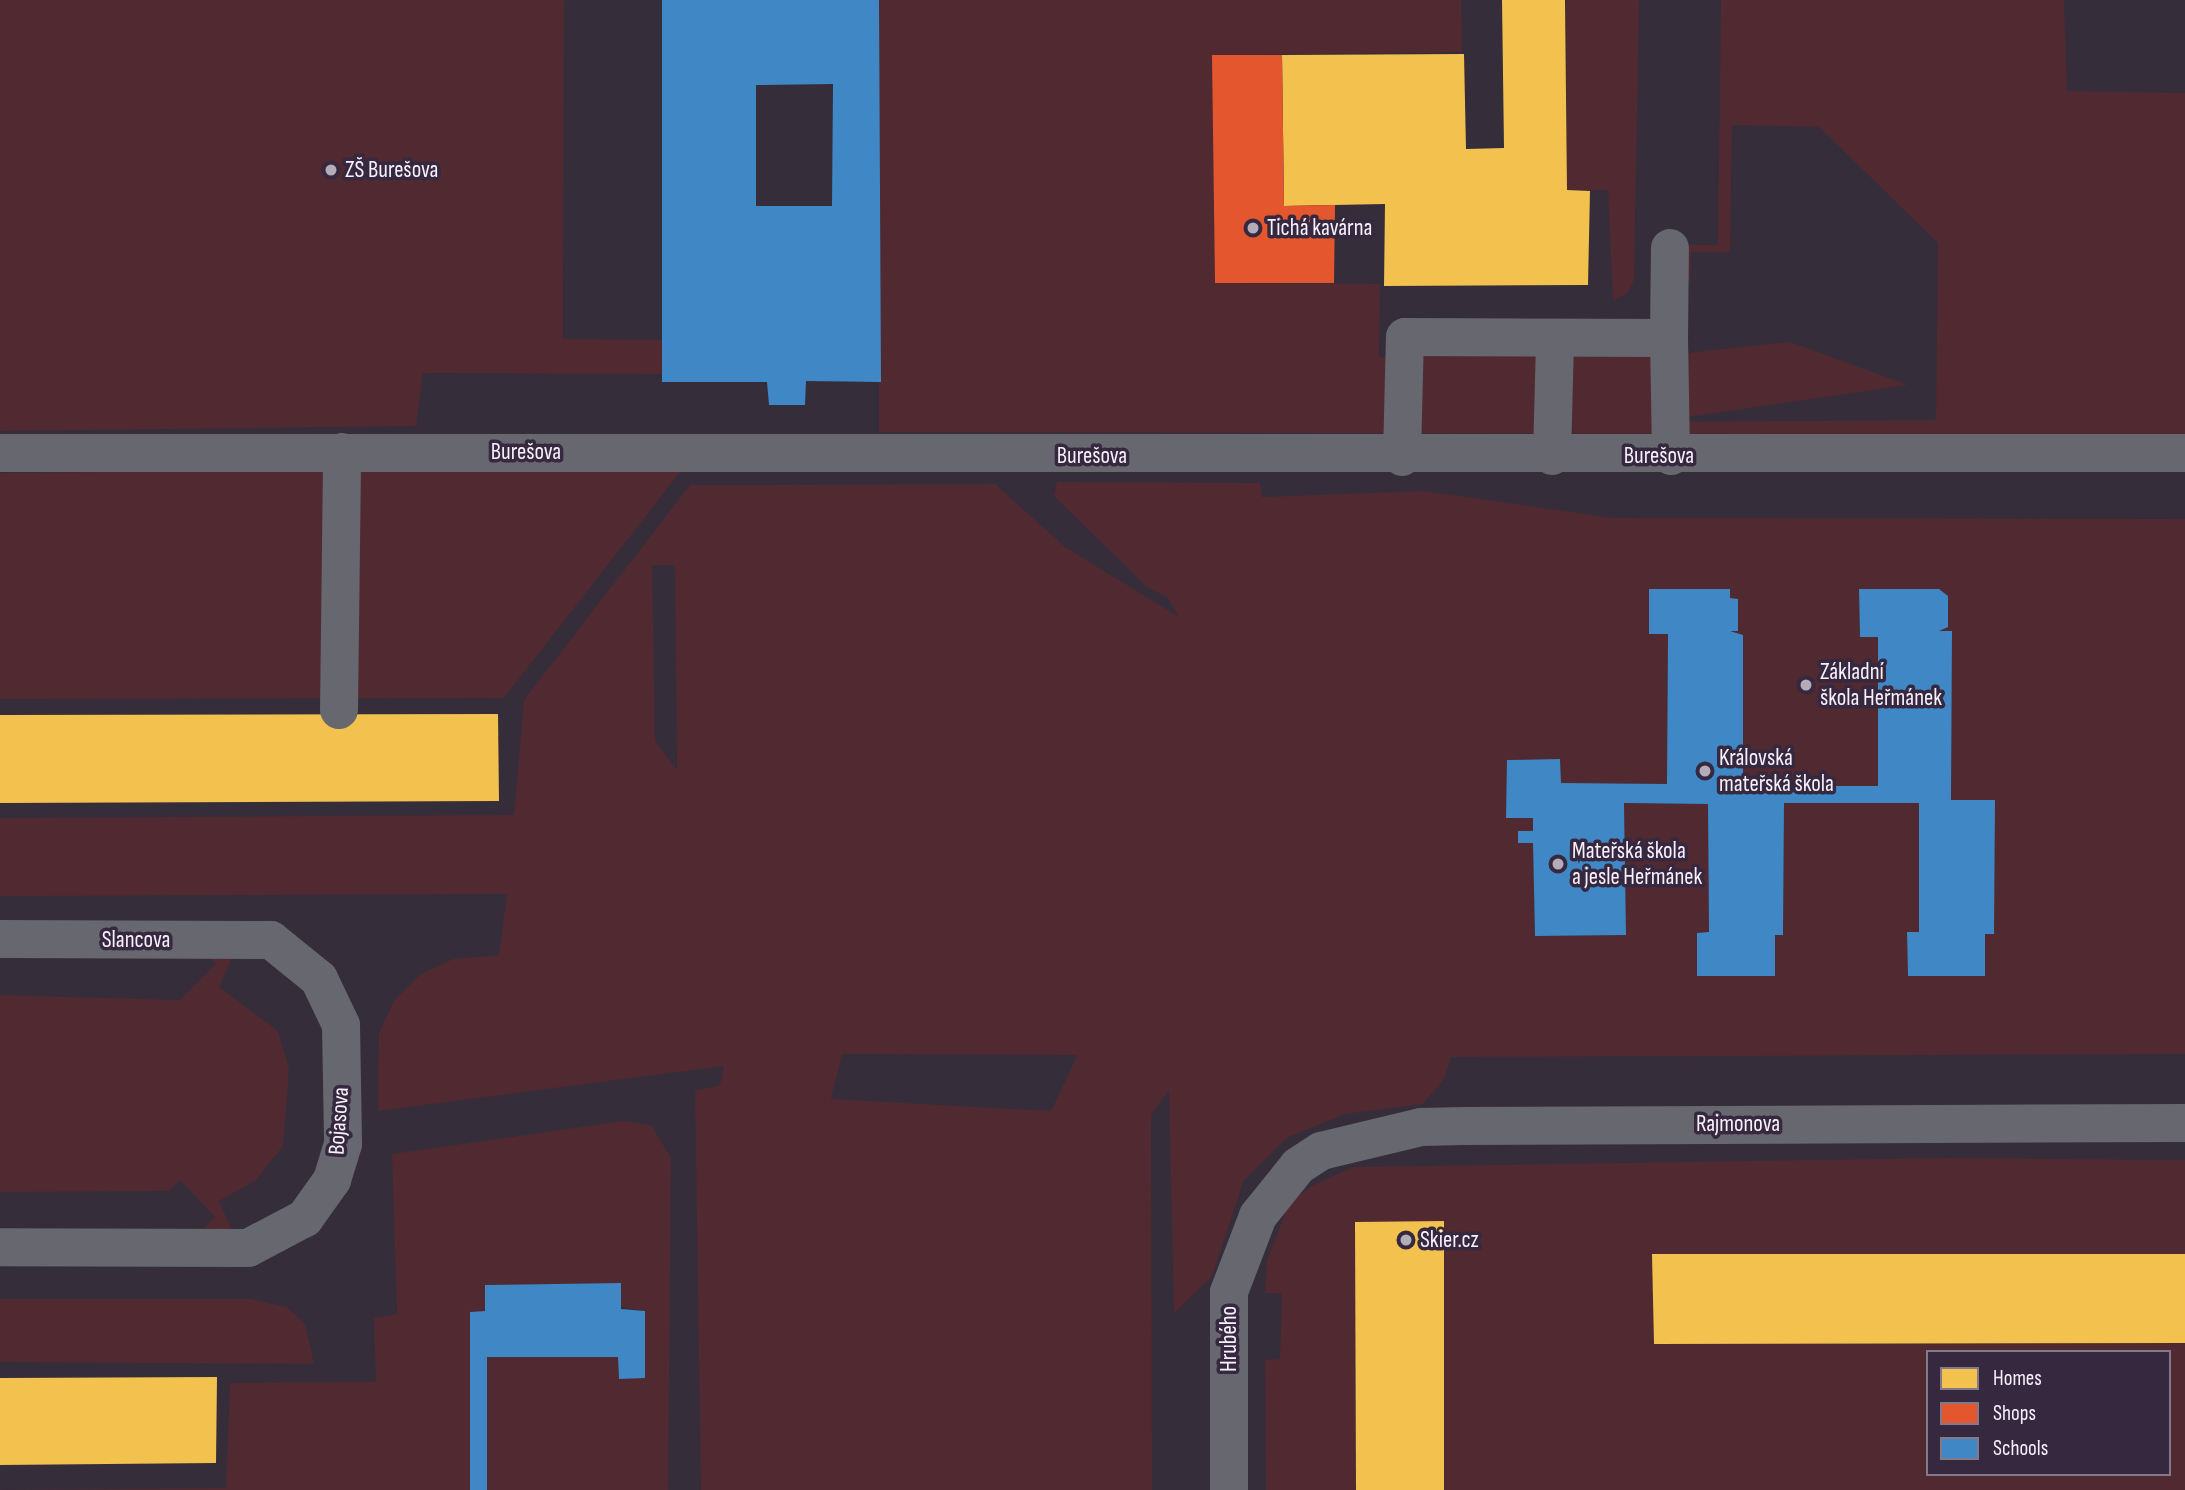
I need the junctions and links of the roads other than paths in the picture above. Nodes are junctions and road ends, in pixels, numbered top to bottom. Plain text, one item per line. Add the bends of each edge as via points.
1 (1670, 248) dead end
2 (1555, 338) junction
3 (1669, 338) junction
4 (342, 452) junction
5 (0, 453) edge
6 (2185, 453) edge
7 (1552, 456) junction
8 (1671, 456) junction
9 (1402, 457) junction
10 (340, 710) dead end
11 (0, 939) edge
12 (271, 940) joint
13 (2185, 1124) edge
14 (1298, 1166) joint
15 (0, 1247) edge
16 (1229, 1490) edge

1 - 3 street
2 - 3 street
2 - 7 street
2 - 9 street via 1405,337
3 - 8 street
4 - 5 street, Burešova
4 - 9 street, Burešova
4 - 10 street
6 - 8 street, Burešova
7 - 8 street, Burešova
7 - 9 street, Burešova
11 - 12 street, Slancova
12 - 15 street, Bojasova via 319,979 341,1024 343,1144 332,1180 305,1218 248,1248
13 - 14 street, Rajmonova via 1421,1127 1321,1151
14 - 16 street, Hrubého via 1258,1216 1229,1292

